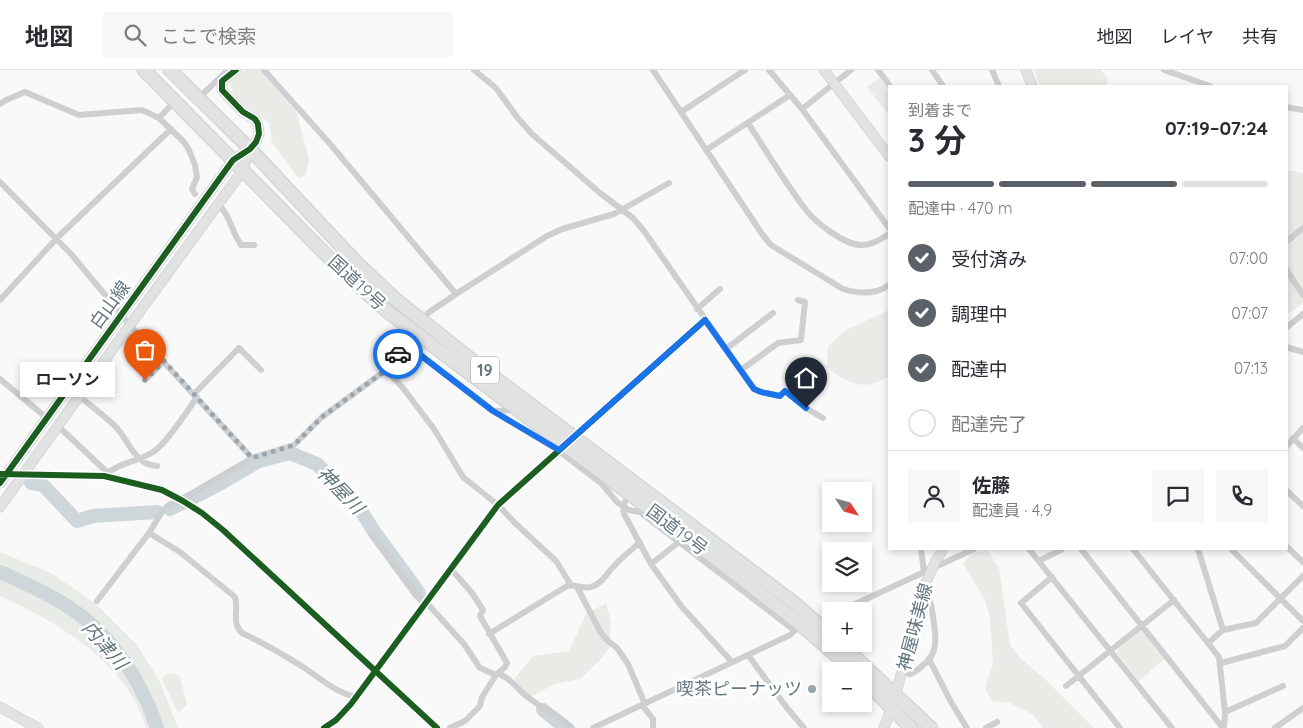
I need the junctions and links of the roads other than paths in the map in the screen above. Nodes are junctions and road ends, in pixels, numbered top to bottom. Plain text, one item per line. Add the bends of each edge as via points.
1 (144, 70) edge
2 (170, 70) edge
3 (228, 70) edge
4 (236, 70) edge
5 (264, 70) edge
6 (474, 70) edge
7 (745, 70) edge
8 (769, 70) edge
9 (824, 70) edge
10 (850, 70) edge
11 (878, 70) edge
12 (932, 70) edge
13 (992, 70) edge
14 (1026, 70) edge
15 (1164, 70) edge
16 (656, 71) edge
17 (834, 82) junction
18 (889, 85) edge
19 (942, 85) edge
20 (1000, 85) edge
21 (1032, 85) edge
22 (1207, 85) edge
23 (205, 92) dead end
24 (790, 95) junction
25 (174, 102) junction
26 (0, 104) edge
27 (1288, 107) edge
28 (802, 109) junction
29 (1303, 110) edge
30 (681, 112) junction
31 (159, 118) junction
32 (748, 123) junction
33 (171, 129) junction
34 (250, 149) junction
35 (706, 150) junction
36 (888, 155) edge
37 (233, 160) junction
38 (243, 170) junction
39 (0, 182) edge
40 (669, 183) dead end
41 (195, 194) dead end
42 (218, 205) junction
43 (623, 210) junction
44 (888, 227) edge
45 (1303, 228) edge
46 (888, 235) edge
47 (57, 238) junction
48 (1288, 240) edge
49 (254, 245) dead end
50 (1288, 272) edge
51 (888, 287) edge
52 (720, 289) dead end
53 (456, 294) junction
54 (1303, 296) edge
55 (0, 300) edge
56 (798, 300) dead end
57 (697, 309) junction
58 (773, 313) dead end
59 (122, 314) junction
60 (1303, 314) edge
61 (705, 320) junction
62 (130, 325) junction
63 (418, 326) junction
64 (1288, 326) edge
65 (406, 344) junction
66 (1288, 348) edge
67 (726, 349) junction
68 (1303, 352) edge
69 (164, 361) junction
70 (261, 370) dead end
71 (386, 370) junction
72 (741, 370) junction
73 (0, 379) edge
74 (145, 380) dead end
75 (195, 395) junction
76 (79, 396) junction
77 (517, 410) junction
78 (493, 411) junction
79 (47, 418) junction
80 (823, 418) dead end
81 (58, 426) junction
82 (1303, 428) edge
83 (1293, 438) junction
84 (566, 444) junction
85 (1288, 444) edge
86 (1303, 448) edge
87 (252, 458) junction
88 (139, 459) junction
89 (157, 466) dead end
90 (3, 474) edge
91 (106, 474) junction
92 (23, 475) junction
93 (0, 483) edge
94 (1288, 492) edge
95 (629, 494) junction
96 (183, 501) junction
97 (498, 505) junction
98 (623, 506) junction
99 (1303, 506) edge
100 (0, 507) edge
101 (150, 533) junction
102 (372, 534) dead end
103 (640, 542) junction
104 (679, 542) junction
105 (1288, 548) edge
106 (920, 550) edge
107 (942, 550) edge
108 (972, 550) edge
109 (1030, 550) edge
110 (1060, 550) edge
111 (1082, 550) edge
112 (1134, 550) edge
113 (1198, 550) edge
114 (1232, 550) edge
115 (1039, 561) junction
116 (1303, 562) edge
117 (652, 564) junction
118 (451, 568) junction
119 (928, 570) junction
120 (1303, 576) edge
121 (1052, 577) junction
122 (574, 586) junction
123 (923, 590) junction
124 (1281, 598) junction
125 (1174, 600) junction
126 (97, 601) dead end
127 (859, 602) edge
128 (425, 604) junction
129 (822, 620) edge
130 (1303, 620) edge
131 (1142, 625) junction
132 (797, 627) junction
133 (1303, 628) edge
134 (1223, 630) junction
135 (489, 634) junction
136 (1208, 643) junction
137 (1110, 650) junction
138 (850, 652) edge
139 (748, 655) junction
140 (929, 659) junction
141 (732, 662) junction
142 (842, 662) edge
143 (1221, 663) junction
144 (375, 671) junction
145 (903, 672) junction
146 (497, 674) junction
147 (1079, 676) junction
148 (1066, 686) dead end
149 (1282, 686) dead end
150 (872, 688) edge
151 (897, 695) junction
152 (356, 698) junction
153 (643, 704) junction
154 (0, 707) edge
155 (892, 708) junction
156 (1303, 708) edge
157 (1225, 712) junction
158 (996, 722) dead end
159 (36, 728) edge
160 (324, 728) edge
161 (437, 728) edge
162 (450, 728) edge
163 (572, 728) edge
164 (593, 728) edge
165 (652, 728) edge
166 (804, 728) edge
167 (884, 728) edge
168 (911, 728) edge
169 (931, 728) edge
170 (967, 728) edge
171 (986, 728) edge
172 (1120, 728) edge
173 (1172, 728) edge
174 (1224, 728) edge
175 (1275, 728) edge

1 - 25 highway, 国道19号 / 19
2 - 34 highway, 国道19号 / 19
3 - 23 street
4 - 34 street via 222,81 222,90 258,124 259,134
5 - 53 street
6 - 43 street via 496,88 532,134
7 - 30 street
8 - 24 street
9 - 17 street
10 - 17 street
11 - 18 street
12 - 19 street
13 - 20 street
14 - 21 street
15 - 22 street
16 - 30 street
17 - 28 street
17 - 36 street
24 - 28 street
24 - 32 street
25 - 31 street
25 - 37 highway, 国道19号 / 19
26 - 31 street via 25,92 79,115 142,110
27 - 29 street
28 - 44 street
30 - 35 street
31 - 33 street
32 - 35 street
32 - 46 street via 807,211 824,227 852,244 876,242
33 - 41 street via 184,142 195,165 197,177 192,189
33 - 47 street
34 - 37 street, 白山線
34 - 38 street, 白山線
34 - 63 highway, 国道19号 / 19
35 - 51 street via 771,245 843,289 868,293
37 - 38 highway, 国道19号 / 19
37 - 59 street, 白山線
38 - 42 street, 白山線
38 - 63 highway, 国道19号 / 19 via 344,274 384,309
39 - 47 street
40 - 43 street
42 - 49 street via 225,210 241,245
42 - 62 street, 白山線
43 - 53 street via 547,236
43 - 57 street via 644,231
45 - 48 street
47 - 55 street
47 - 59 street
50 - 54 street
52 - 57 street
53 - 63 street via 428,313
56 - 72 street via 805,302 802,340 778,343
57 - 61 street
58 - 67 street
59 - 62 street
59 - 79 street, 白山線
60 - 64 street
61 - 67 street
61 - 84 street
62 - 69 street
62 - 76 street, 白山線
63 - 65 street
63 - 77 highway, 国道19号 / 19
63 - 84 highway, 国道19号 / 19 via 534,401
65 - 71 street
65 - 78 street
66 - 68 street
67 - 72 street
69 - 74 street
69 - 75 street
70 - 75 street via 239,348
71 - 87 street via 322,417 294,445
71 - 97 street via 434,429 463,478
72 - 80 street via 754,389 780,396 785,391
73 - 79 street
75 - 87 street
75 - 88 street via 188,411 155,452
76 - 81 street, 白山線
76 - 88 street via 116,428
77 - 78 street
77 - 84 highway, 国道19号 / 19
78 - 84 street
79 - 90 street, 白山線
81 - 91 street
81 - 92 street, 白山線
82 - 83 street
83 - 85 street
83 - 86 street
84 - 95 highway, 国道19号 / 19
84 - 97 street
84 - 98 street
84 - 129 highway, 国道19号 / 19
87 - 96 street
88 - 89 street via 148,466
88 - 91 street
90 - 92 street
90 - 93 street, 白山線
91 - 92 street
91 - 96 street via 162,490
92 - 100 street, 白山線
94 - 99 street
95 - 98 street
95 - 132 highway, 国道19号 / 19
96 - 101 street via 163,510
96 - 144 street via 223,530
97 - 118 street
97 - 122 street via 556,561
98 - 103 street via 624,514
98 - 104 street via 640,512
101 - 126 street
101 - 152 street via 180,552 235,597 236,621 242,633 280,652 342,694
102 - 128 street
103 - 117 street
103 - 122 street via 594,586
104 - 117 street
104 - 132 street
105 - 116 street
106 - 119 street
107 - 119 street, 神屋味美線
108 - 119 street
109 - 115 street
110 - 115 street
111 - 131 street
112 - 125 street
113 - 134 street
114 - 124 street
115 - 121 street
117 - 141 street via 682,607
118 - 128 street
118 - 135 street via 483,610 480,616
119 - 123 street, 神屋味美線
119 - 127 street
120 - 124 street
121 - 137 street
121 - 147 street via 1021,603
122 - 135 street
122 - 153 street via 601,633 618,648 628,664
123 - 140 street via 930,598 937,642
123 - 145 street, 神屋味美線
124 - 130 street
124 - 134 street via 1256,623
125 - 131 street
125 - 136 street
128 - 144 street
128 - 146 street via 464,644 480,668
131 - 137 street
131 - 174 street
132 - 139 street via 790,635
132 - 142 highway, 国道19号 / 19
133 - 143 street via 1285,646
134 - 136 street
135 - 146 street via 506,660 505,667
136 - 143 street
137 - 147 street
137 - 173 street
138 - 151 highway
139 - 141 street
139 - 166 street
140 - 145 street via 911,674
140 - 170 street
141 - 153 street
143 - 157 street
144 - 152 street
144 - 161 street
145 - 151 street, 神屋味美線
146 - 162 street via 480,706 465,722
146 - 163 street via 510,679 528,698 560,716
147 - 148 street
147 - 172 street
149 - 157 street
150 - 155 highway
151 - 155 street, 神屋味美線
151 - 169 highway
152 - 160 street
153 - 164 street
153 - 165 street via 653,719
154 - 159 street
155 - 167 street, 神屋味美線
155 - 168 highway
156 - 175 street
157 - 174 street
158 - 171 street

